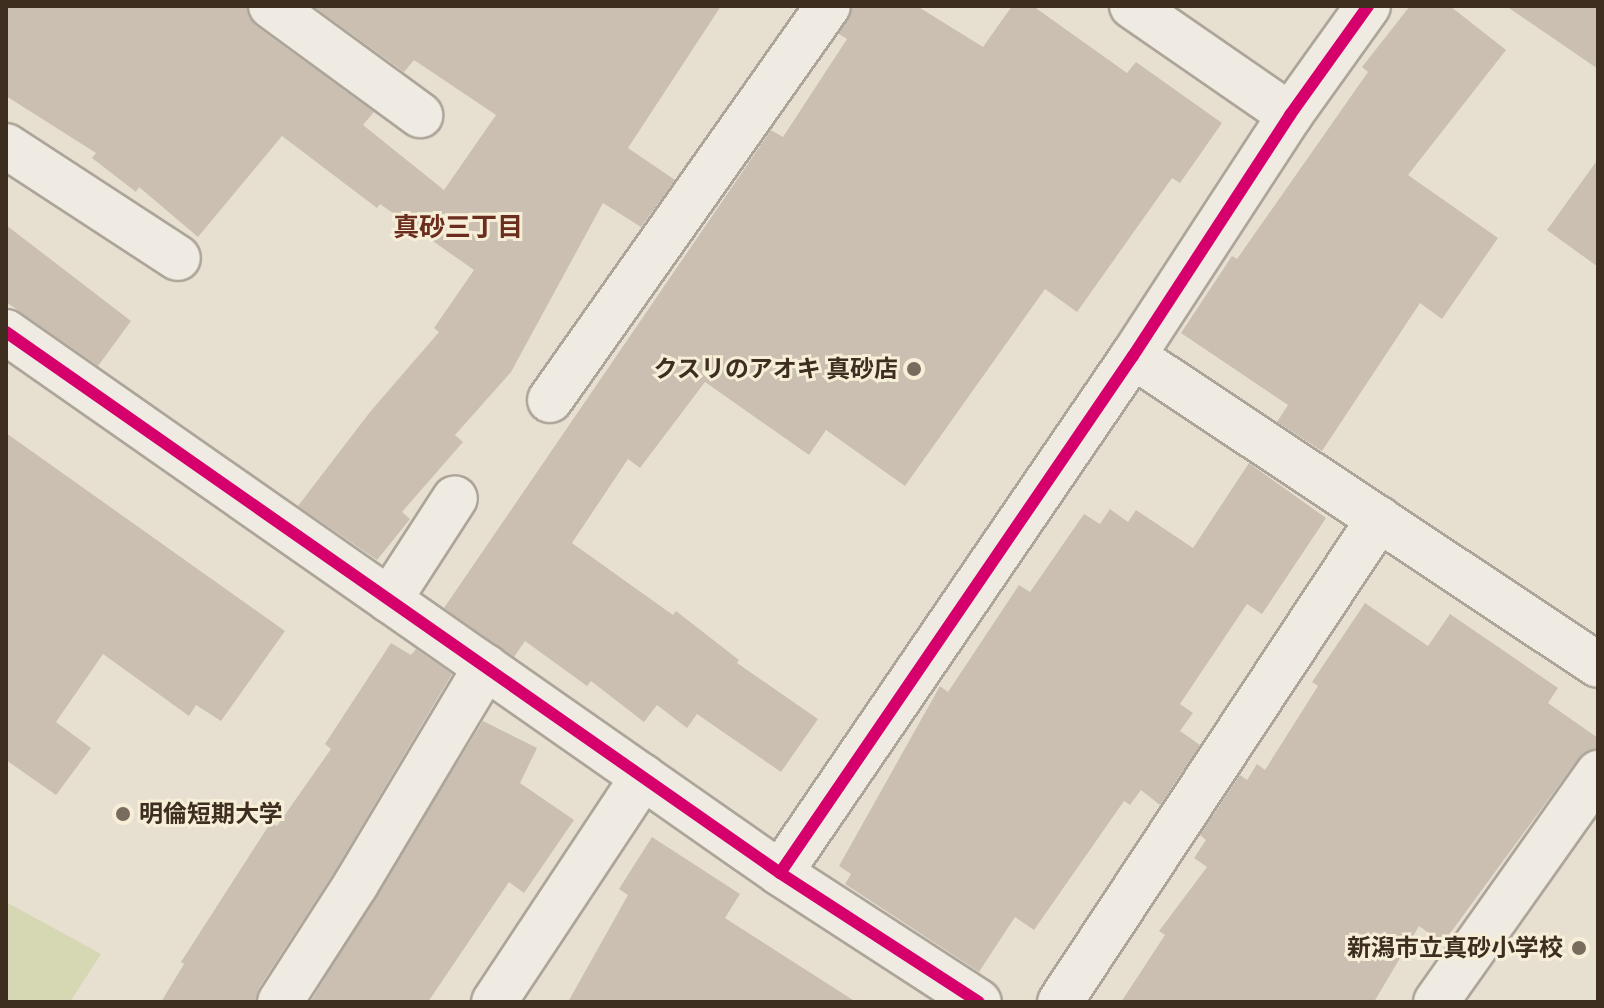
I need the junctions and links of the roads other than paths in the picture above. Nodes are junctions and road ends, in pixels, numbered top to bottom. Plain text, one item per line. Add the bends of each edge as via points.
1 (271, 6) edge
2 (828, 6) edge
3 (1132, 6) edge
4 (1368, 6) edge
5 (420, 115) dead end
6 (1290, 115) junction
7 (6, 146) edge
8 (178, 258) dead end
9 (6, 332) edge
10 (1133, 356) junction
11 (550, 400) dead end
12 (455, 498) dead end
13 (1379, 519) junction
14 (389, 600) junction
15 (1598, 665) edge
16 (486, 667) junction
17 (1598, 773) edge
18 (643, 777) junction
19 (780, 873) junction
20 (280, 1002) edge
21 (494, 1002) edge
22 (979, 1002) edge
23 (1060, 1002) edge
24 (1436, 1002) edge

1 - 5 street
2 - 11 street
3 - 6 street
4 - 6 street
6 - 10 street
7 - 8 street
9 - 14 street
10 - 13 street
10 - 19 street
12 - 14 street
13 - 15 street
13 - 23 street
14 - 16 street
16 - 18 street
16 - 20 street
17 - 24 street
18 - 19 street
18 - 21 street
19 - 22 street

